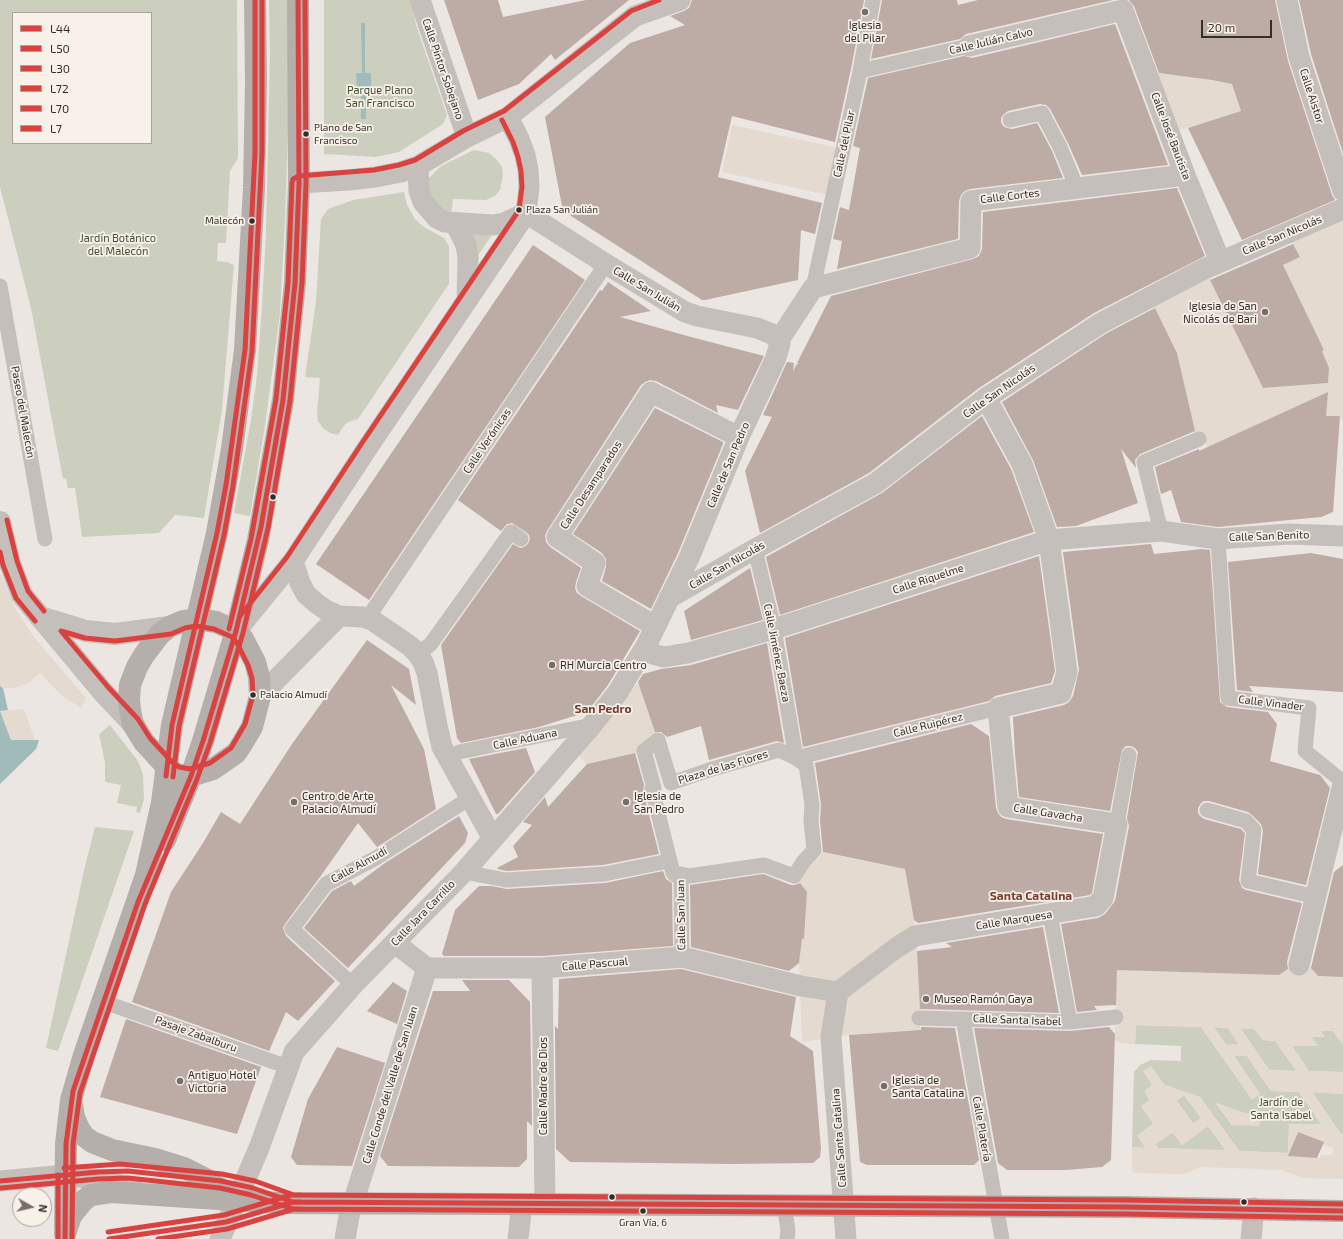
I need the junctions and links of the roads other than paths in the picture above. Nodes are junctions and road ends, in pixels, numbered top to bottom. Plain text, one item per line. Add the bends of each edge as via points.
1 (255, 0) edge
2 (298, 0) edge
3 (420, 0) edge
4 (680, 0) edge
5 (873, 0) edge
6 (1287, 0) edge
7 (634, 8) edge
8 (1123, 10) joint
9 (969, 46) joint
10 (860, 71) junction
11 (508, 117) junction
12 (1010, 120) dead end
13 (467, 137) junction
14 (418, 166) junction
15 (1185, 175) junction
16 (299, 183) junction
17 (1077, 188) junction
18 (1343, 191) edge
19 (1343, 209) edge
20 (526, 213) junction
21 (455, 223) junction
22 (1220, 261) junction
23 (606, 264) junction
24 (0, 286) edge
25 (813, 288) junction
26 (467, 302) junction
27 (779, 340) junction
28 (986, 398) junction
29 (739, 437) junction
30 (1199, 439) dead end
31 (0, 522) edge
32 (1161, 531) junction
33 (1343, 536) edge
34 (45, 539) dead end
35 (521, 539) dead end
36 (1218, 539) junction
37 (1049, 540) junction
38 (755, 549) junction
39 (293, 562) junction
40 (669, 598) junction
41 (339, 616) junction
42 (40, 617) junction
43 (196, 618) junction
44 (367, 619) junction
45 (655, 626) junction
46 (169, 627) junction
47 (774, 629) junction
48 (236, 631) junction
49 (646, 646) junction
50 (417, 653) junction
51 (260, 696) junction
52 (998, 708) junction
53 (133, 724) junction
54 (592, 725) junction
55 (459, 752) dead end
56 (1129, 755) dead end
57 (796, 758) junction
58 (167, 767) junction
59 (191, 776) junction
60 (1343, 783) edge
61 (470, 798) junction
62 (1207, 810) dead end
63 (1117, 824) junction
64 (493, 839) junction
65 (1335, 849) edge
66 (669, 861) junction
67 (464, 872) junction
68 (681, 874) junction
69 (1316, 897) junction
70 (138, 902) junction
71 (1050, 914) junction
72 (395, 943) junction
73 (682, 957) junction
74 (1300, 965) dead end
75 (427, 968) junction
76 (542, 968) junction
77 (353, 985) junction
78 (838, 992) junction
79 (104, 1002) junction
80 (1116, 1017) dead end
81 (919, 1018) dead end
82 (963, 1019) junction
83 (1070, 1022) junction
84 (288, 1067) junction
85 (71, 1100) junction
86 (65, 1175) junction
87 (6, 1181) edge
88 (147, 1194) junction
89 (236, 1200) junction
90 (353, 1203) junction
91 (522, 1204) junction
92 (545, 1204) junction
93 (784, 1205) junction
94 (843, 1205) junction
95 (996, 1206) junction
96 (1254, 1208) junction
97 (1343, 1211) edge
98 (787, 1234) edge
99 (65, 1237) edge
100 (220, 1239) edge
101 (345, 1239) edge
102 (518, 1239) edge
103 (846, 1239) edge
104 (1002, 1239) edge
105 (1251, 1239) edge

1 - 43 main road via 254,188 245,350 231,456 218,526
2 - 16 main road
3 - 13 street, Calle Pintor Sobejano
4 - 7 street
5 - 10 street, Calle del Pilar
6 - 18 street, Calle Aistor via 1299,57
7 - 11 street
8 - 9 street, Calle Julián Calvo
8 - 15 street, Calle José Bautista
9 - 10 street, Calle Julián Calvo
10 - 25 street, Calle del Pilar
11 - 13 street
11 - 20 street via 519,138 528,170
12 - 17 street via 1042,113
13 - 14 street
14 - 16 street via 375,177
14 - 21 street via 419,191 423,202 437,218
15 - 17 street, Calle Cortes
15 - 22 street, Calle José Bautista
16 - 48 main road via 295,283 283,400 258,540
17 - 25 street, Calle Cortes via 971,201 970,248
19 - 22 street, Calle San Nicolás
20 - 21 street via 493,225
20 - 23 street, Calle San Julián
20 - 26 street
21 - 26 street via 466,245 468,258
22 - 28 street, Calle San Nicolás via 1101,323
23 - 27 street, Calle San Julián via 685,312 757,328
23 - 44 street, Calle Verónicas
24 - 34 street, Paseo del Malecón
25 - 27 street, Calle de San Pedro
26 - 39 street
27 - 29 street, Calle de San Pedro via 775,360
28 - 37 street via 1022,464
28 - 38 street, Calle San Nicolás via 876,483
29 - 40 street, Calle de San Pedro via 689,558
29 - 45 street, Calle Desamparados via 651,392 557,537 595,563 587,586
30 - 32 street via 1144,462
31 - 42 street via 10,563 22,595
32 - 36 street, Calle Riquelme
32 - 37 street, Calle Riquelme
33 - 36 street, Calle San Benito via 1289,534
35 - 50 street via 511,532 430,646
36 - 60 street, Calle Vinader via 1228,698 1309,708 1305,751
37 - 47 street, Calle Riquelme
37 - 52 street, Calle Ruipérez via 1067,672 1061,693
38 - 40 street, Calle San Nicolás
38 - 47 street, Calle Jiménez Baeza
39 - 41 street via 306,594 326,610
39 - 48 street
40 - 45 street, Calle de San Pedro
41 - 44 street
41 - 51 street
42 - 46 street via 86,631 115,634
42 - 53 street
43 - 46 main road
43 - 48 main road via 216,622
43 - 58 main road via 172,725
44 - 50 street
45 - 49 street, Calle de San Pedro
46 - 53 main road via 160,634 144,655 130,685
47 - 49 street, Calle Riquelme via 674,656 653,654
47 - 57 street, Calle Jiménez Baeza
48 - 51 main road via 255,662
48 - 59 main road
49 - 54 street, Calle Jara Carrillo via 618,692
50 - 61 street via 427,673 442,747
51 - 59 main road via 252,727 236,753 213,769
52 - 57 street, Calle Ruipérez
52 - 63 street, Calle Gavacha via 1008,807
53 - 58 main road via 144,742
54 - 55 street, Calle Aduana
54 - 64 street, Calle Jara Carrillo
56 - 63 street
57 - 66 street, Plaza de las Flores via 779,750 671,783 658,740 644,751
57 - 68 street, Plaza de las Flores via 806,765 812,805 814,850 794,876 764,865 689,876
58 - 59 main road via 176,774
58 - 70 main road via 154,843
59 - 70 main road
60 - 65 street, Calle Vinader
61 - 64 street
61 - 77 street, Calle Almudí via 376,858 326,884 292,930
62 - 69 street via 1246,821 1254,830 1248,881
63 - 71 street, Calle Marquesa via 1103,898 1096,906
64 - 67 street, Calle Jara Carrillo
65 - 69 street, Calle Vinader
66 - 67 street via 604,874 506,880
66 - 68 street, Plaza de las Flores via 673,873
67 - 72 street, Calle Jara Carrillo
68 - 73 street, Calle San Juan
69 - 74 street, Calle Vinader
70 - 79 main road
71 - 78 street, Calle Marquesa via 915,936
71 - 83 street
72 - 75 street
72 - 77 street, Calle Jara Carrillo
73 - 76 street, Calle Pascual
73 - 78 street, Calle Pascual via 801,986
75 - 76 street, Calle Pascual
75 - 90 street, Calle Conde del Valle de San Juan
76 - 92 street, Calle Madre de Dios
77 - 84 street, Calle Jara Carrillo via 294,1052
78 - 94 street, Calle Santa Catalina via 831,1037
79 - 84 street, Pasaje Zabalburu
79 - 85 main road
80 - 83 street, Calle Santa Isabel
81 - 82 street, Calle Santa Isabel
82 - 83 street, Calle Santa Isabel
82 - 95 street, Calle Platería
84 - 89 street, Calle Jara Carrillo via 259,1148
85 - 86 main road
85 - 89 main road via 78,1129 92,1142 112,1150 184,1168
86 - 87 street
86 - 88 street via 108,1181
86 - 99 main road
88 - 89 main road
88 - 99 main road via 111,1192 91,1195 71,1216
89 - 90 main road
89 - 100 street, Calle Jara Carrillo
90 - 91 main road
90 - 101 street, Calle Conde del Valle de San Juan
91 - 92 main road
91 - 102 street
92 - 93 main road
93 - 94 main road
93 - 98 street
94 - 95 main road
94 - 103 street, Calle Santa Catalina
95 - 96 main road
95 - 104 street, Calle Platería
96 - 97 main road
96 - 105 street

